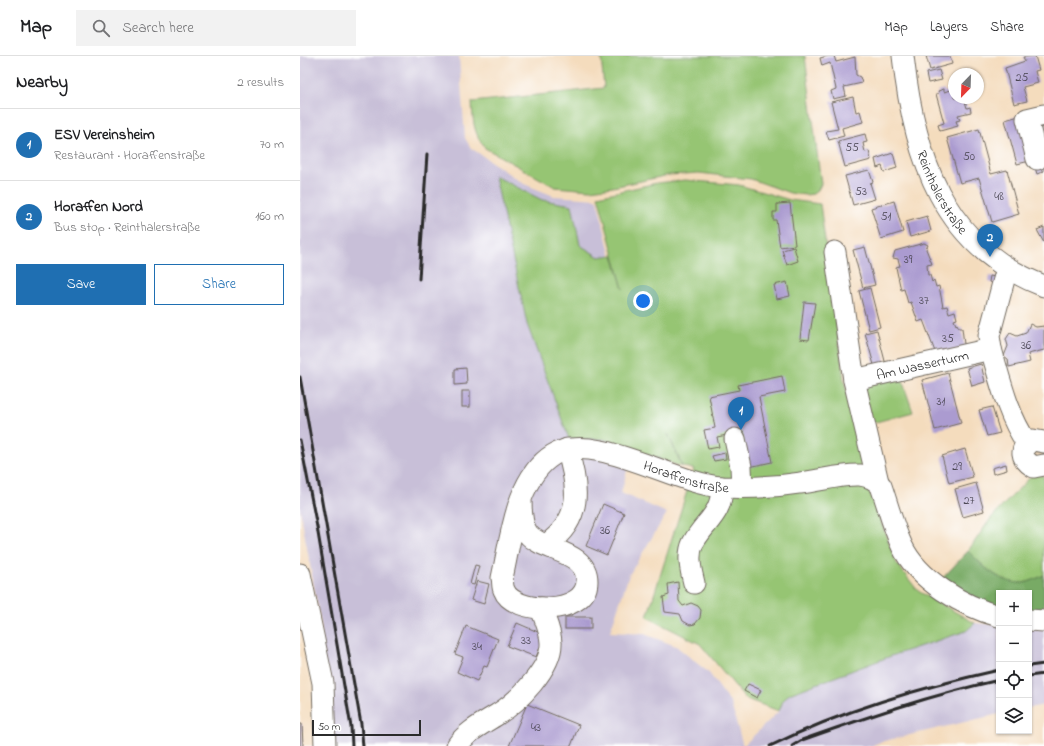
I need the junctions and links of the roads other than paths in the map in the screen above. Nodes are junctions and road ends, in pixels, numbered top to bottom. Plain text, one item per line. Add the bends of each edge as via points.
1 (903, 56) edge
2 (1044, 115) edge
3 (1037, 159) dead end
4 (836, 252) dead end
5 (1007, 268) junction
6 (1044, 286) edge
7 (991, 349) junction
8 (854, 380) junction
9 (735, 439) dead end
10 (1036, 443) edge
11 (567, 449) junction
12 (1044, 465) edge
13 (878, 482) junction
14 (732, 487) junction
15 (521, 499) junction
16 (546, 545) junction
17 (300, 574) edge
18 (694, 583) dead end
19 (541, 608) junction
20 (996, 615) edge
21 (1032, 620) edge
22 (1044, 621) edge
23 (325, 746) edge
24 (457, 746) edge

1 - 5 street, Reinthalerstraße via 906,87 918,142 933,181 965,233 990,257
2 - 3 street via 1027,119
4 - 8 street
5 - 6 street, Reinthalerstraße
5 - 7 street via 989,336
7 - 8 street, Am Wasserturm
7 - 10 street via 1021,435
8 - 13 street
9 - 14 street via 741,466
10 - 12 street via 1024,448 1023,455 1026,462 1034,467
11 - 14 street, Horaffenstraße via 605,451 685,480 704,485
11 - 15 street, Horaffenstraße via 553,455 542,464 532,476
11 - 16 street via 576,488 574,508 558,537
13 - 14 street, Horaffenstraße via 867,477 853,476 798,484
13 - 20 street via 902,546 910,560 921,572 954,597
14 - 18 street via 692,548 690,569
15 - 16 street, Horaffenstraße via 522,517 528,534
15 - 19 street, Horaffenstraße via 502,578 504,590 509,597 522,604
16 - 19 street, Horaffenstraße via 580,563 587,581 585,591 574,603
17 - 23 street via 323,683
19 - 24 street via 551,643 548,658 538,676 501,713 476,728
21 - 22 street

